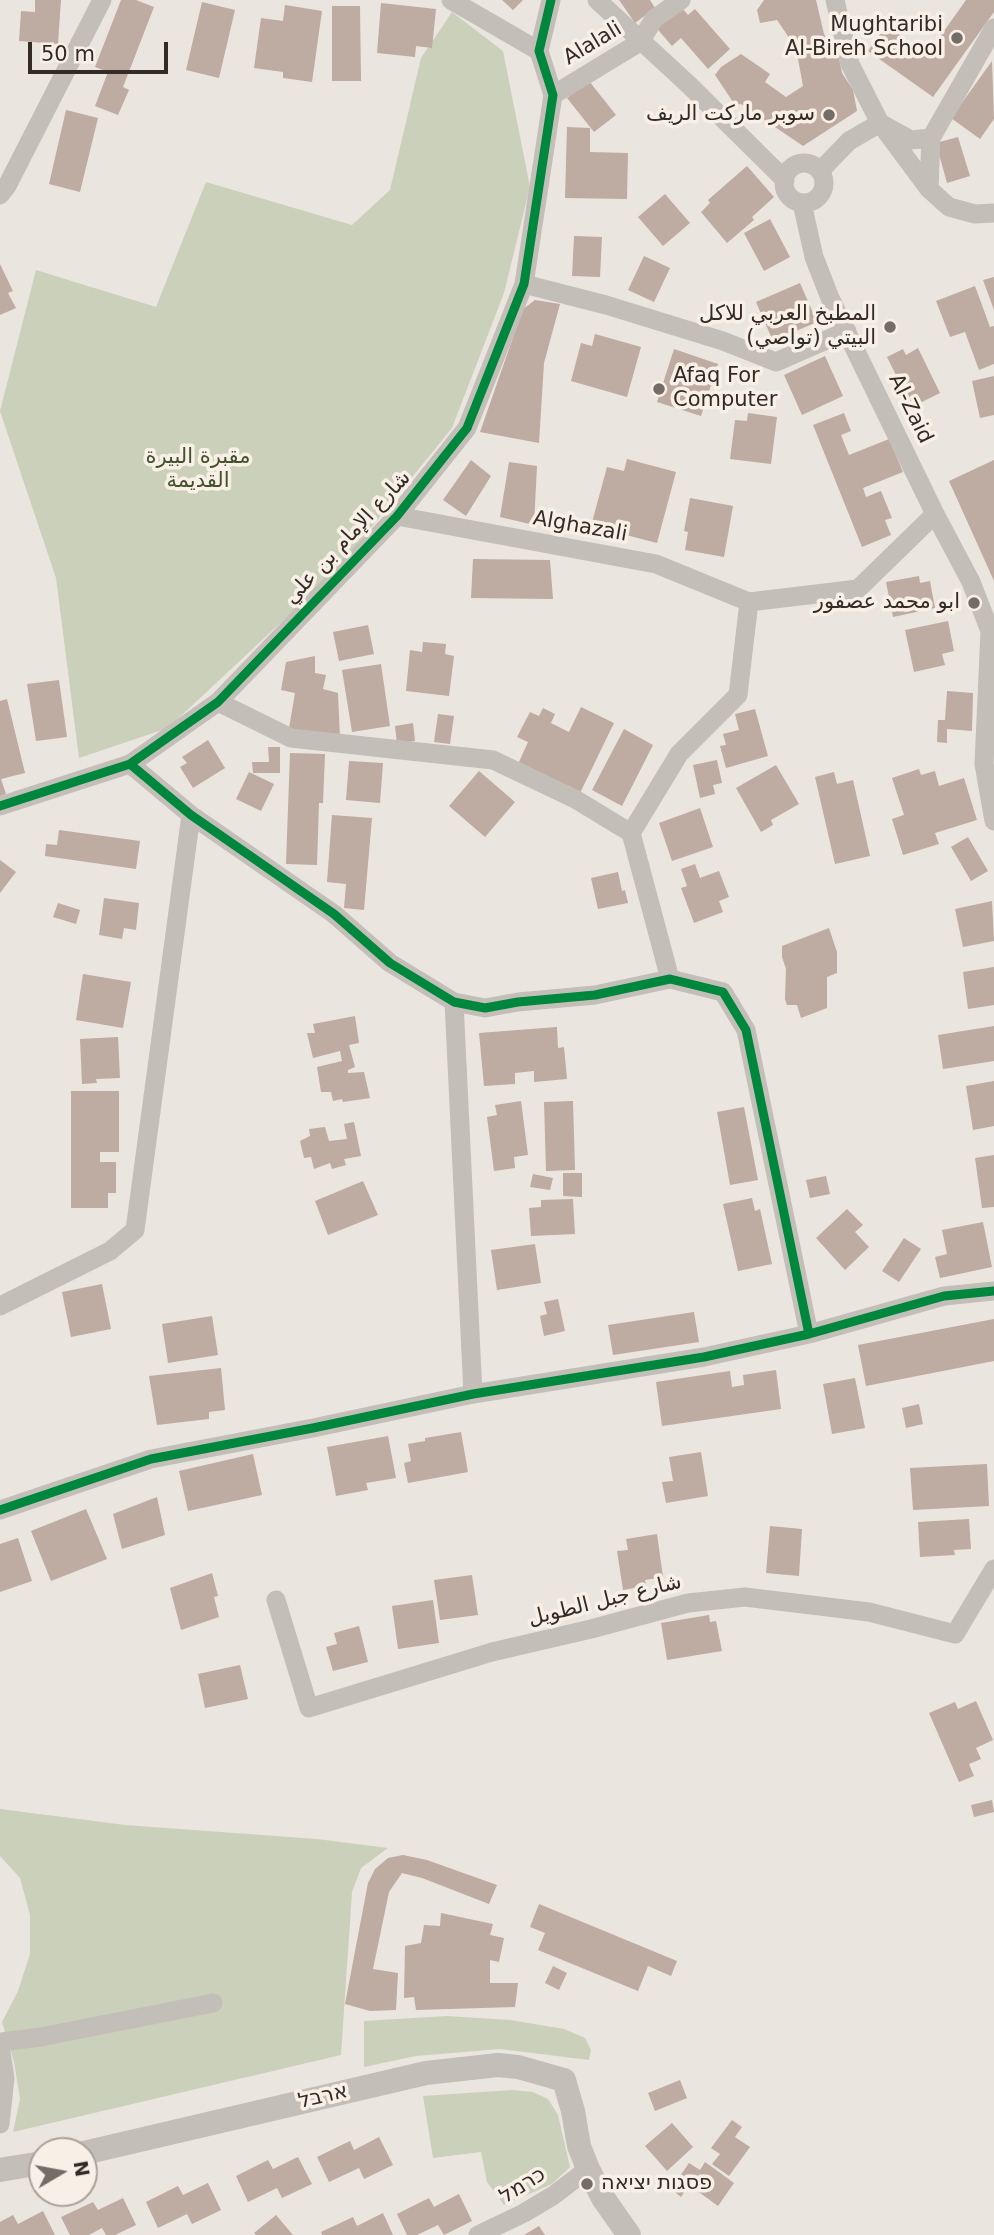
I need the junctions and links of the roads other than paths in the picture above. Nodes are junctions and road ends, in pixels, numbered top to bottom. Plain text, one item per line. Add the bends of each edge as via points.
1 (102, 0) edge
2 (451, 0) edge
3 (551, 0) edge
4 (597, 0) edge
5 (681, 0) edge
6 (835, 0) edge
7 (994, 28) edge
8 (640, 42) junction
9 (539, 51) junction
10 (553, 94) junction
11 (880, 124) junction
12 (931, 138) junction
13 (820, 171) junction
14 (785, 180) junction
15 (929, 189) junction
16 (0, 195) edge
17 (802, 203) junction
18 (994, 213) edge
19 (524, 284) junction
20 (847, 331) junction
21 (935, 514) junction
22 (397, 516) junction
23 (749, 602) junction
24 (992, 630) edge
25 (218, 702) junction
26 (130, 765) junction
27 (0, 806) edge
28 (191, 815) junction
29 (994, 821) edge
30 (631, 833) junction
31 (670, 979) junction
32 (454, 1002) junction
33 (994, 1291) edge
34 (0, 1306) edge
35 (809, 1334) junction
36 (473, 1394) junction
37 (0, 1510) edge
38 (994, 1569) edge
39 (276, 1600) dead end
40 (213, 2003) dead end
41 (0, 2044) edge
42 (0, 2124) edge
43 (98, 2150) edge
44 (28, 2166) edge
45 (28, 2167) edge
46 (588, 2169) junction
47 (0, 2170) edge
48 (0, 2178) edge
49 (478, 2235) edge
50 (629, 2235) edge

1 - 16 street
2 - 9 street
3 - 9 street
4 - 8 street
5 - 8 street, Alalali via 653,19
6 - 11 street via 850,64
7 - 12 street
8 - 10 street, Alalali
8 - 14 street
9 - 10 street
10 - 19 street, شارع الإمام بن علي
11 - 12 street via 911,140
11 - 13 street via 849,141
11 - 15 street
12 - 15 street
13 - 14 street via 809,164 796,165
13 - 17 street via 822,191 814,200
14 - 17 street via 791,198
15 - 18 street via 949,207 975,214
17 - 20 street, Al-Zaid via 814,257
19 - 20 street via 723,341 776,362
19 - 22 street, شارع الإمام بن علي via 467,428
20 - 21 street, Al-Zaid
21 - 23 street via 858,589
21 - 24 street, Al-Zaid
22 - 23 street, Alghazali via 656,564
22 - 25 street, شارع الإمام بن علي
23 - 30 street via 738,695 679,754
24 - 29 street via 984,764
25 - 26 street, شارع الإمام بن علي
25 - 30 street via 291,738 494,760 575,799
26 - 27 street, شارع الإمام بن علي
26 - 28 street
28 - 32 street via 334,914 390,963
28 - 34 street via 135,1230 110,1251
30 - 31 street
31 - 32 street via 595,995 485,1008
31 - 35 street via 723,992 746,1030
32 - 36 street
33 - 35 street via 944,1296
35 - 36 street via 704,1357
36 - 37 street via 151,1458
38 - 39 street, شارع جبل الطويل via 955,1634 869,1612 745,1597 688,1603 492,1652 309,1708
40 - 41 street
41 - 42 street via 5,2078
43 - 46 street, ארבל via 426,2073 498,2065 564,2080
44 - 47 street
45 - 48 street
46 - 49 street, כרמל via 524,2213
46 - 50 street

